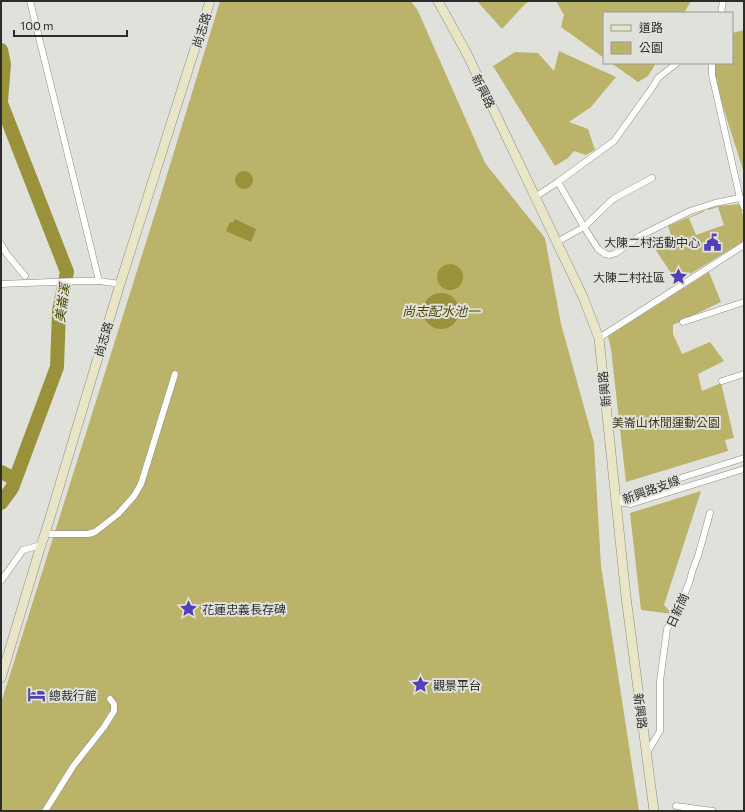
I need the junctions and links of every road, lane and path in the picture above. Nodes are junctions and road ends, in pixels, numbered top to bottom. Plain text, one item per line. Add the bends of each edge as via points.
1 (30, 1) edge
2 (210, 1) edge
3 (438, 1) edge
4 (723, 1) edge
5 (721, 12) edge
6 (676, 64) edge
7 (712, 64) edge
8 (652, 178) dead end
9 (558, 182) junction
10 (535, 197) junction
11 (740, 198) junction
12 (744, 206) edge
13 (584, 226) junction
14 (557, 242) junction
15 (1, 244) edge
16 (744, 245) edge
17 (25, 276) dead end
18 (99, 281) junction
19 (1, 284) edge
20 (120, 284) junction
21 (744, 302) edge
22 (683, 322) dead end
23 (599, 338) junction
24 (175, 374) dead end
25 (744, 374) edge
26 (722, 381) dead end
27 (744, 458) edge
28 (744, 469) edge
29 (616, 502) junction
30 (710, 513) dead end
31 (45, 534) junction
32 (41, 545) junction
33 (1, 581) edge
34 (1, 678) edge
35 (110, 699) dead end
36 (646, 754) junction
37 (676, 806) dead end
38 (45, 811) edge
39 (654, 811) edge
40 (713, 811) edge

1 - 18 street
2 - 20 street, 尚志路
3 - 10 street, 新興路 via 466,52
4 - 5 street
6 - 9 street via 658,78 614,141
7 - 11 street via 712,75
8 - 13 street via 613,199
9 - 10 street
9 - 13 street
10 - 14 street, 新興路
11 - 12 street
11 - 13 street via 690,211 640,236 610,256 598,250
13 - 14 street
14 - 23 street, 新興路
15 - 17 street
16 - 23 street
18 - 19 street
18 - 20 street
20 - 31 street, 尚志路
21 - 22 street
23 - 29 street, 新興路
24 - 31 street via 141,484 134,496 118,514 95,532
25 - 26 street
27 - 29 street, 新興路支線 via 630,494
28 - 29 street, 新興路支線 via 631,504
29 - 36 street, 新興路
30 - 36 street, 日新崗 via 689,583 667,629 660,681 660,731
31 - 32 street, 尚志路
32 - 33 street via 23,550
32 - 34 street, 尚志路
35 - 38 street via 114,704 114,711 74,764
36 - 39 street, 新興路
37 - 40 street

